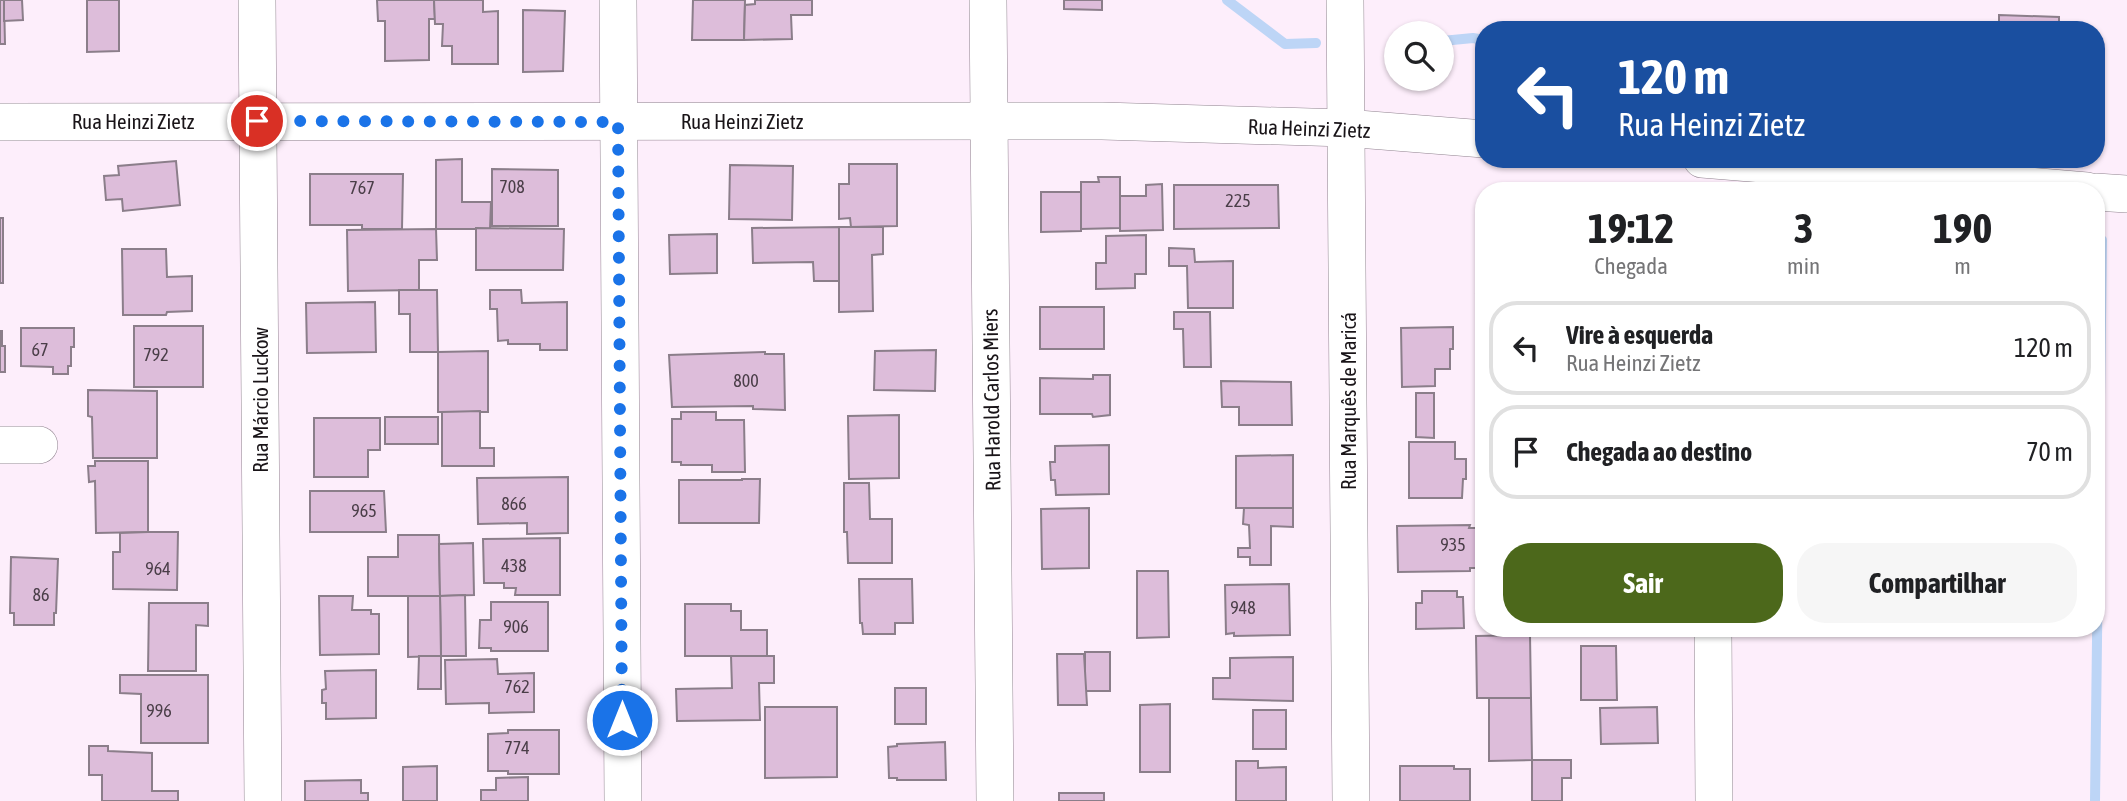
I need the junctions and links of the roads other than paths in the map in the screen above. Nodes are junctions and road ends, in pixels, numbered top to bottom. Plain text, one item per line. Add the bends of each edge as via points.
1 (257, 0) edge
2 (618, 0) edge
3 (988, 0) edge
4 (1345, 0) edge
5 (989, 120) junction
6 (257, 121) junction
7 (0, 122) edge
8 (618, 122) junction
9 (1345, 128) junction
10 (1475, 138) edge
11 (1807, 168) edge
12 (1977, 182) edge
13 (2105, 192) edge
14 (2127, 194) edge
15 (0, 445) edge
16 (39, 445) dead end
17 (1713, 637) edge
18 (263, 801) edge
19 (623, 801) edge
20 (995, 801) edge
21 (1351, 801) edge
22 (1714, 801) edge

1 - 6 street, Rua Márcio Luckow
2 - 8 street
3 - 5 street, Rua Harold Carlos Miers
4 - 9 street, Rua Marquês de Maricá
5 - 8 street, Rua Heinzi Zietz
5 - 9 street, Rua Heinzi Zietz
5 - 20 street, Rua Harold Carlos Miers
6 - 7 street, Rua Heinzi Zietz
6 - 8 street, Rua Heinzi Zietz
6 - 18 street, Rua Márcio Luckow
8 - 19 street
9 - 10 street, Rua Heinzi Zietz
9 - 21 street, Rua Marquês de Maricá
11 - 12 street
13 - 14 street
15 - 16 street
17 - 22 street

